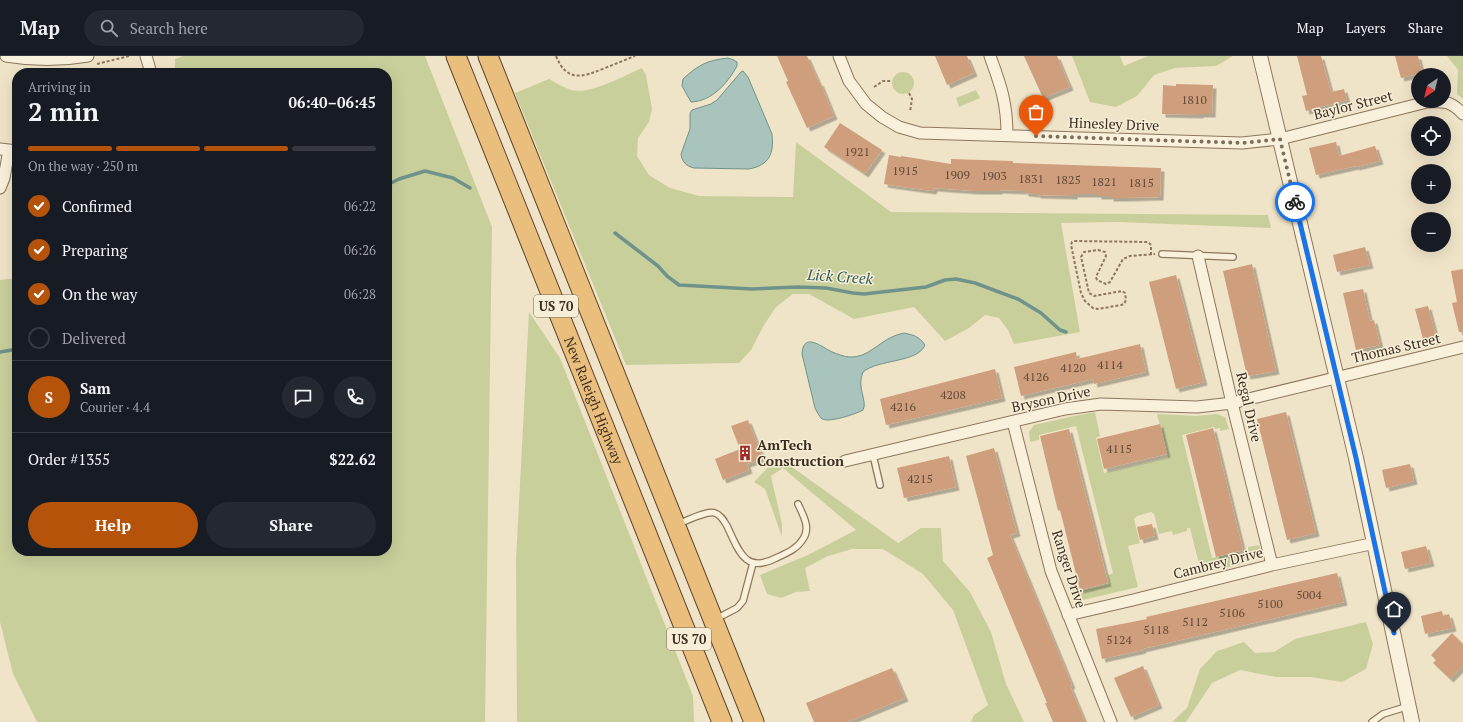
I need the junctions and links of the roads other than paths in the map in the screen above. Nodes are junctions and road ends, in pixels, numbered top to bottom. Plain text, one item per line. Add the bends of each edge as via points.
1 (6, 56) edge
2 (88, 56) edge
3 (146, 56) edge
4 (456, 56) edge
5 (488, 56) edge
6 (839, 56) edge
7 (990, 56) edge
8 (1260, 56) edge
9 (150, 68) edge
10 (1460, 110) edge
11 (1007, 135) junction
12 (1280, 139) junction
13 (9, 150) edge
14 (0, 188) edge
15 (1162, 254) road end
16 (1198, 256) junction
17 (1232, 258) dead end
18 (1463, 347) edge
19 (1336, 377) junction
20 (1232, 403) junction
21 (1013, 422) junction
22 (873, 455) junction
23 (845, 461) dead end
24 (880, 485) dead end
25 (798, 504) dead end
26 (676, 525) junction
27 (1375, 543) junction
28 (753, 564) junction
29 (1272, 565) junction
30 (1068, 615) junction
31 (714, 620) junction
32 (1410, 706) junction
33 (722, 722) edge
34 (754, 722) edge
35 (1111, 722) edge
36 (1372, 722) edge
37 (1412, 722) edge

1 - 2 street via 61,60
3 - 9 street
4 - 33 highway, New Raleigh Highway / US 70
5 - 26 highway, New Raleigh Highway / US 70
6 - 11 street, Hinesley Drive via 849,81 866,104 899,127 920,132
7 - 11 street via 1005,102
8 - 12 street
10 - 12 street, Baylor Street via 1449,102 1427,102
11 - 12 street, Hinesley Drive via 1242,143
12 - 19 street
13 - 14 street
15 - 16 lane
16 - 17 lane
16 - 20 street, Regal Drive
18 - 19 street, Thomas Street
19 - 20 street, Bryson Drive
19 - 27 street
20 - 21 street, Bryson Drive via 1197,407 1101,404 1065,409
20 - 29 street, Regal Drive
21 - 22 street, Bryson Drive
21 - 30 street, Ranger Drive via 1051,571
22 - 23 street, Bryson Drive
22 - 24 lane
25 - 28 lane via 805,520 806,535 792,550 766,563
26 - 28 lane via 712,512 716,513 724,521 741,553
26 - 31 highway, New Raleigh Highway / US 70
27 - 29 street, Cambrey Drive
27 - 32 street
28 - 31 lane via 743,601 737,608
29 - 30 street, Cambrey Drive
30 - 35 street, Ranger Drive
31 - 34 highway, New Raleigh Highway / US 70
32 - 36 lane via 1383,714
32 - 37 street

